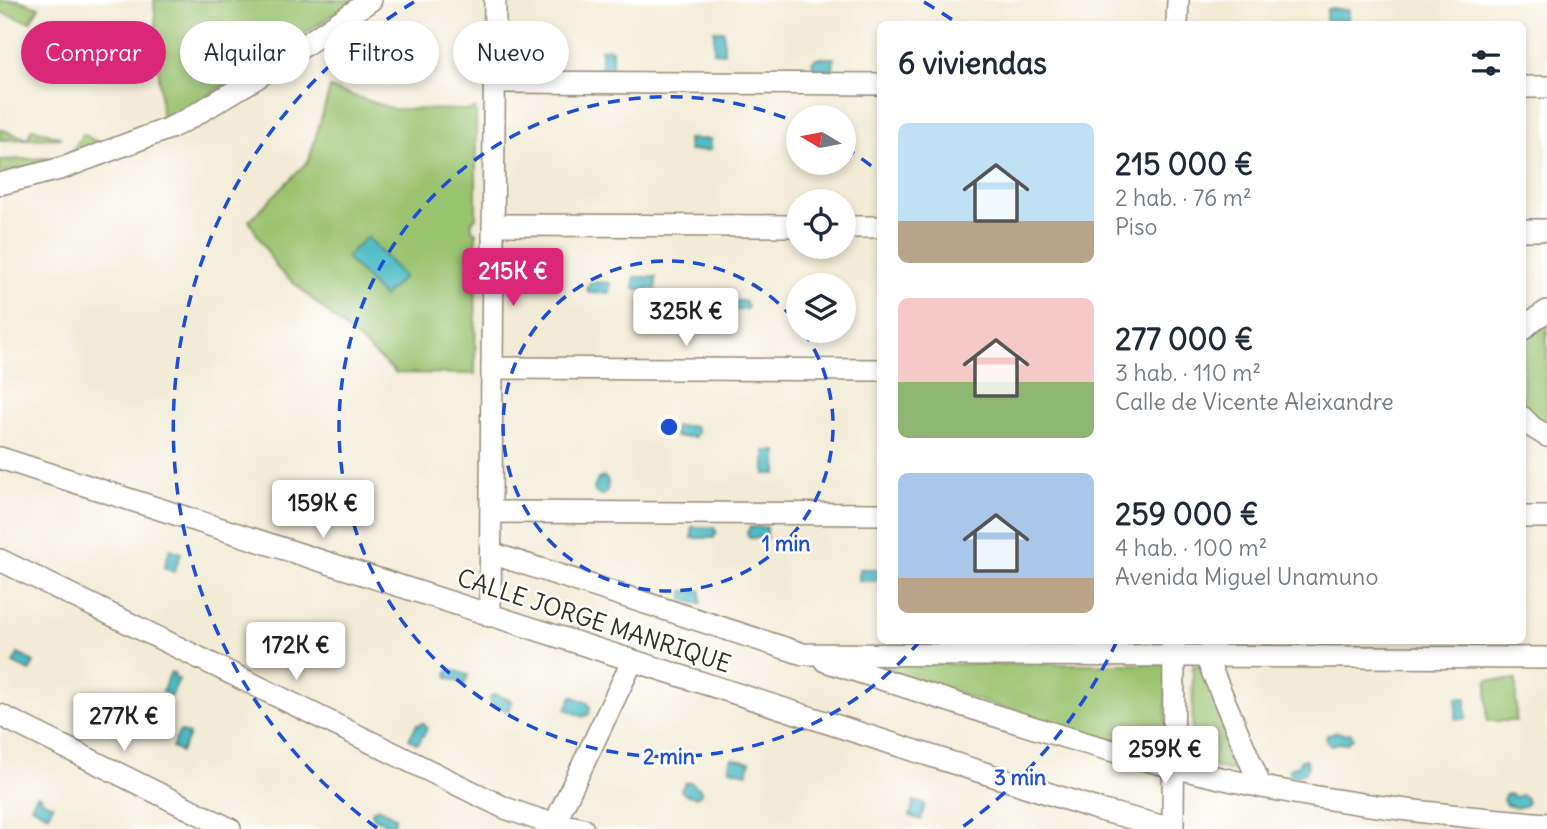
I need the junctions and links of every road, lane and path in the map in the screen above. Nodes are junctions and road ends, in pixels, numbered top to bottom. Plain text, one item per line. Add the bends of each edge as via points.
1 (371, 0) edge
2 (495, 0) edge
3 (1178, 0) edge
4 (1190, 0) edge
5 (495, 21) edge
6 (1177, 21) edge
7 (1190, 21) edge
8 (569, 82) edge
9 (494, 84) edge
10 (877, 84) edge
11 (1526, 87) edge
12 (1547, 88) edge
13 (0, 184) edge
14 (493, 225) junction
15 (786, 226) edge
16 (856, 227) edge
17 (877, 227) edge
18 (1526, 230) edge
19 (1547, 230) edge
20 (1547, 311) edge
21 (1526, 326) edge
22 (492, 368) junction
23 (877, 370) edge
24 (1526, 421) edge
25 (1547, 436) edge
26 (0, 458) edge
27 (491, 512) junction
28 (877, 514) edge
29 (1526, 516) edge
30 (1547, 517) edge
31 (491, 554) junction
32 (0, 560) edge
33 (490, 616) junction
34 (1186, 650) edge
35 (803, 654) junction
36 (1547, 658) edge
37 (632, 662) junction
38 (0, 715) edge
39 (1180, 768) junction
40 (1261, 787) junction
41 (1102, 819) edge
42 (1547, 824) edge
43 (554, 826) edge
44 (230, 829) edge
45 (583, 829) edge
46 (1173, 829) edge
47 (1187, 829) edge

1 - 13 street via 255,79 170,128 71,165
2 - 5 street
3 - 6 street
4 - 7 street
8 - 10 street
9 - 14 street
11 - 12 street
14 - 15 street
14 - 22 street
16 - 17 street
18 - 19 street
20 - 21 street
22 - 23 street
22 - 27 street
24 - 25 street
26 - 33 street, CALLE JORGE MANRIQUE
27 - 28 street
27 - 31 street
29 - 30 street
31 - 33 street
31 - 35 street
32 - 43 street via 505,808
33 - 37 street, CALLE JORGE MANRIQUE
34 - 35 street
34 - 36 street
34 - 39 street
34 - 40 street
35 - 39 street
37 - 41 street, CALLE JORGE MANRIQUE
37 - 43 street
38 - 44 street
39 - 40 street
39 - 46 street
39 - 47 street
40 - 42 street via 1387,808
41 - 46 street, CALLE JORGE MANRIQUE
43 - 45 street

